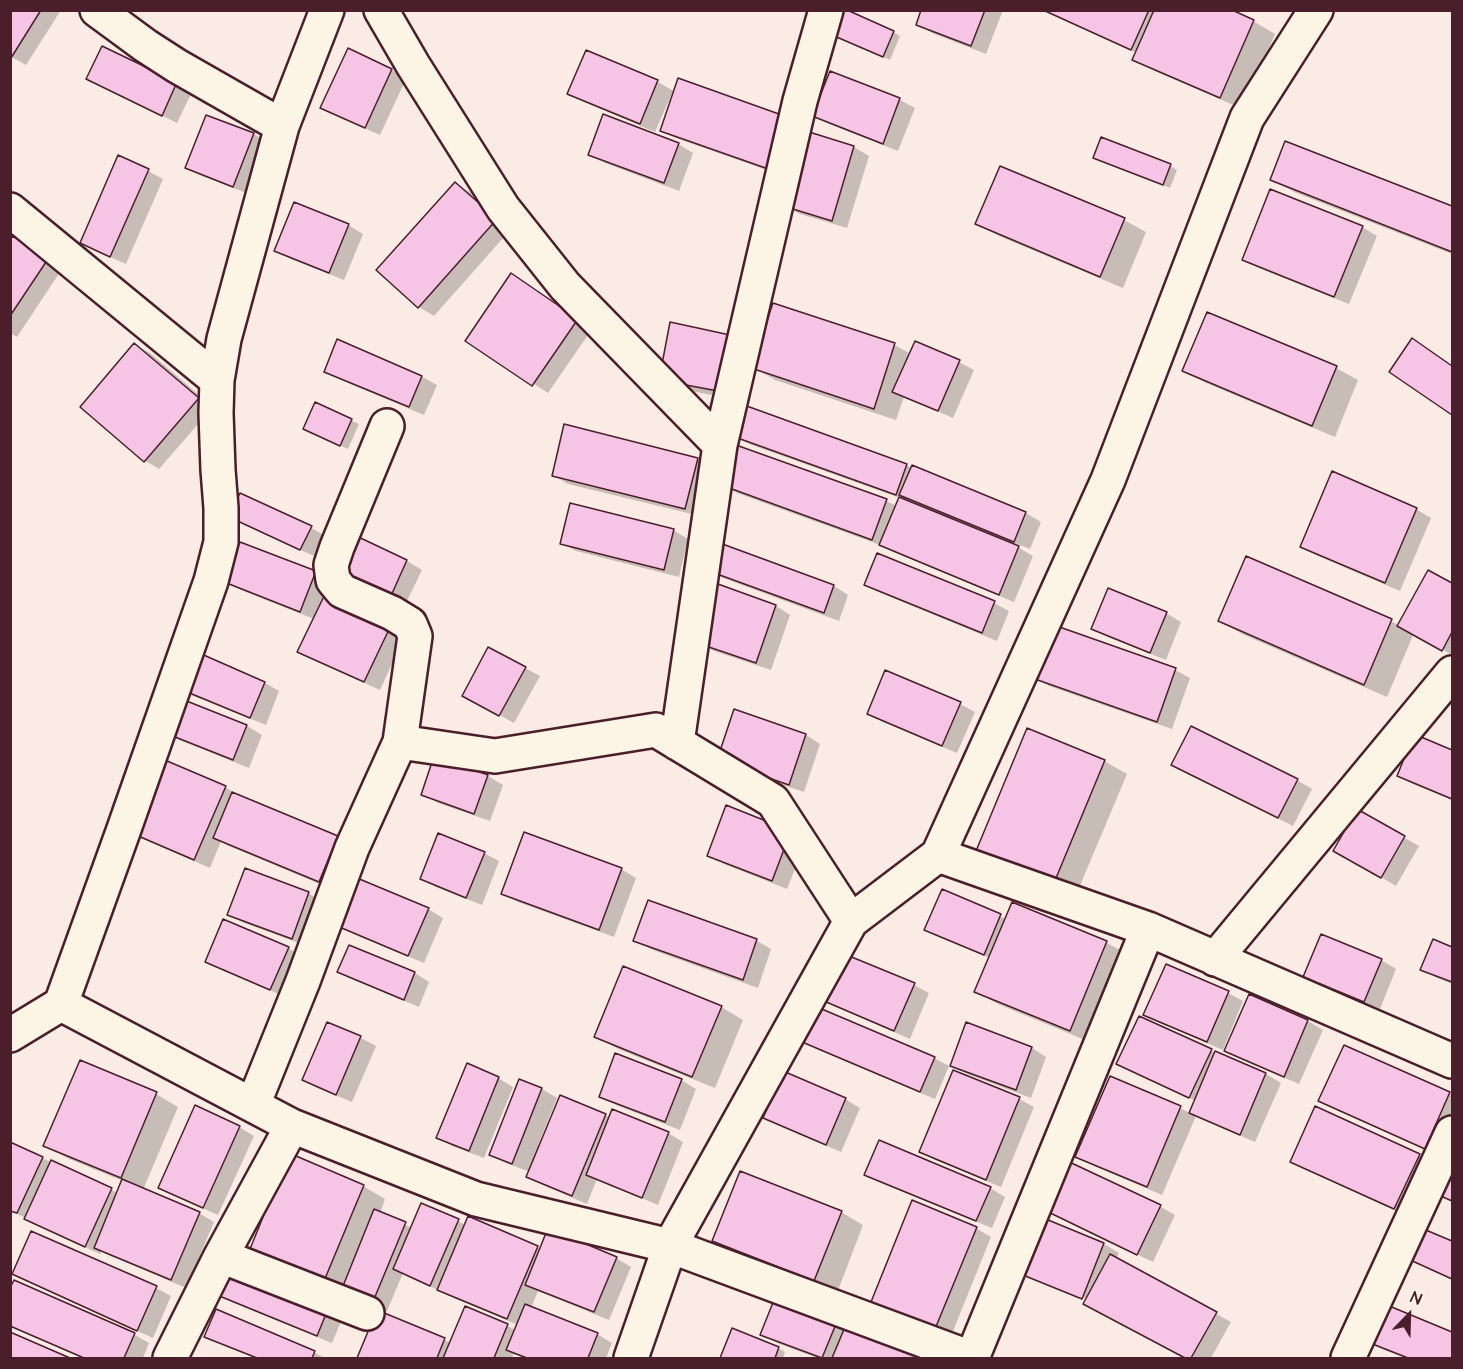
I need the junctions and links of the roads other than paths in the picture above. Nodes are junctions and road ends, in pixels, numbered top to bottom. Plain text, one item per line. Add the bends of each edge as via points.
1 (97, 10) edge
2 (327, 10) edge
3 (381, 10) edge
4 (825, 10) edge
5 (1316, 10) edge
6 (282, 126) junction
7 (10, 210) edge
8 (217, 380) junction
9 (387, 426) dead end
10 (720, 446) junction
11 (1452, 673) edge
12 (400, 742) junction
13 (677, 743) junction
14 (938, 855) junction
15 (851, 921) junction
16 (1148, 929) junction
17 (1215, 959) junction
18 (61, 1004) junction
19 (10, 1035) edge
20 (1452, 1061) edge
21 (253, 1105) junction
22 (292, 1126) junction
23 (1452, 1133) edge
24 (670, 1246) junction
25 (221, 1256) junction
26 (368, 1313) dead end
27 (170, 1359) edge
28 (631, 1359) edge
29 (972, 1359) edge
30 (1348, 1359) edge

1 - 6 street via 177,66
2 - 6 street
3 - 10 street via 503,208 565,286
4 - 10 street via 800,100
5 - 14 street via 1247,118 1108,480
6 - 8 street via 224,339
7 - 8 street
8 - 18 street via 221,542 211,581
9 - 12 street via 331,565 333,580 342,591 402,618 415,636
10 - 13 street
11 - 17 street
12 - 13 street via 495,756 656,730
12 - 21 street via 352,848
13 - 15 street via 773,801
14 - 15 street
14 - 16 street
15 - 24 street
16 - 17 street
16 - 29 street
17 - 20 street
18 - 19 street
18 - 21 street
21 - 22 street
22 - 24 street via 476,1199
22 - 25 street
23 - 30 street
24 - 28 street
24 - 29 street
25 - 26 street
25 - 27 street

